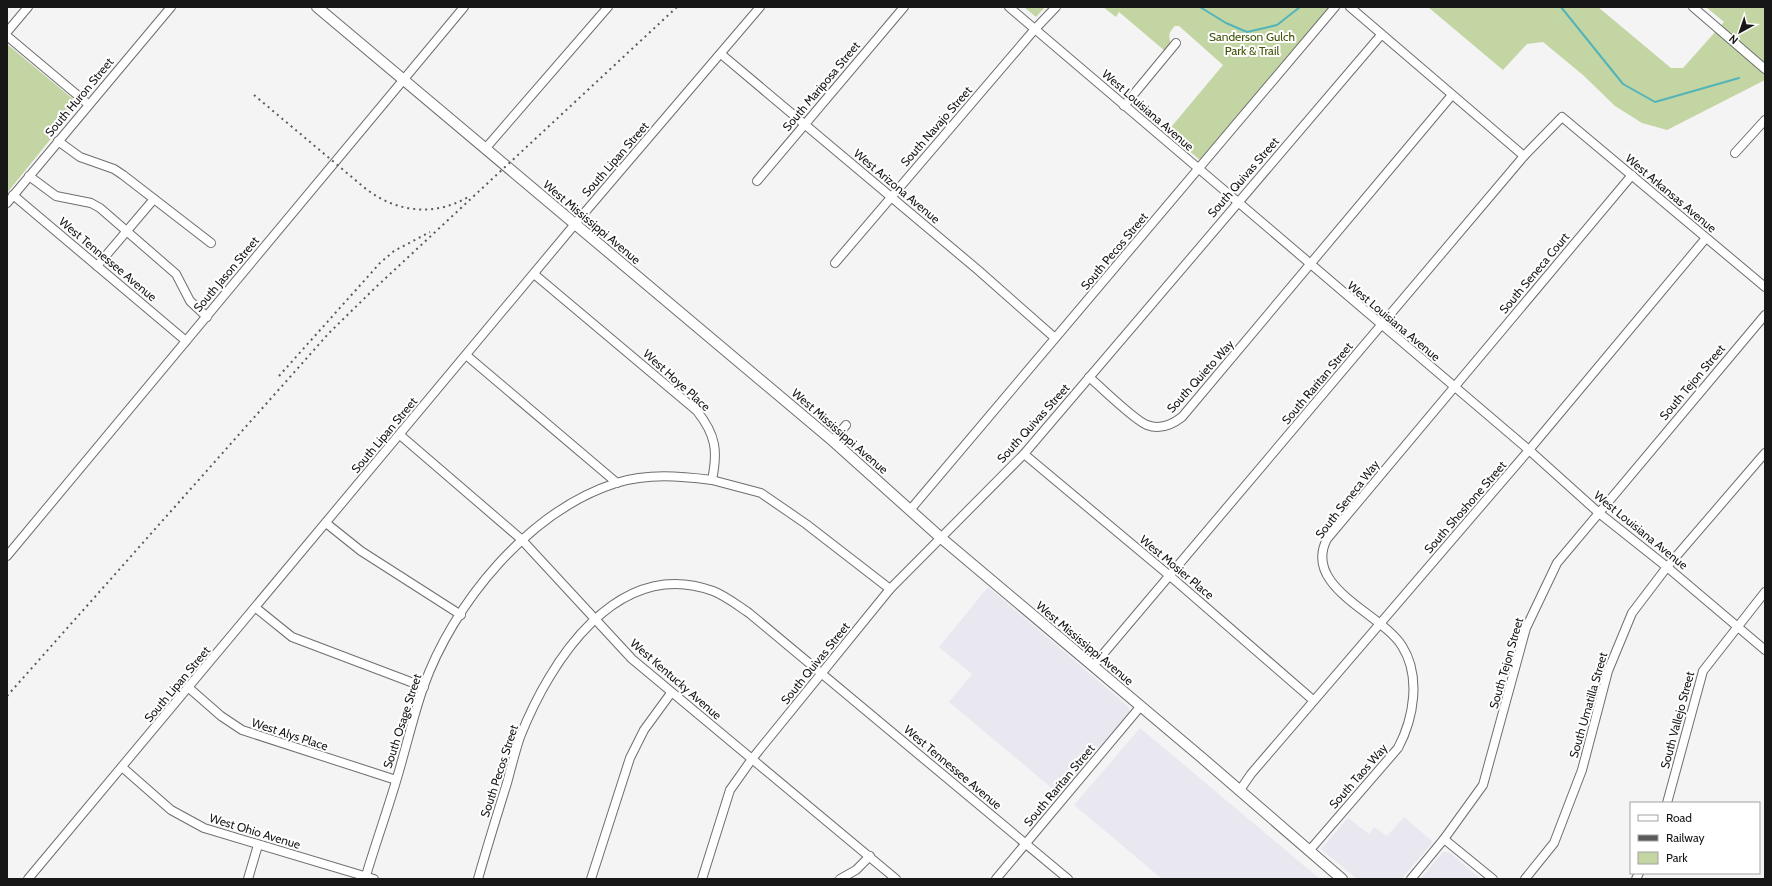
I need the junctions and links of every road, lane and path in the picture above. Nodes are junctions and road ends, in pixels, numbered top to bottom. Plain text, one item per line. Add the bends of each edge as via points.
1 (28, 7) edge
2 (171, 7) edge
3 (318, 7) edge
4 (464, 7) edge
5 (608, 7) edge
6 (760, 7) edge
7 (904, 7) edge
8 (1009, 7) edge
9 (1056, 7) edge
10 (1335, 7) edge
11 (1350, 7) edge
12 (1693, 7) edge
13 (1035, 29) junction
14 (7, 32) edge
15 (1381, 35) junction
16 (7, 36) edge
17 (1176, 43) dead end
18 (721, 54) junction
19 (1765, 69) edge
20 (403, 79) junction
21 (1452, 95) junction
22 (88, 104) junction
23 (1124, 106) junction
24 (1562, 117) joint
25 (1765, 120) edge
26 (806, 124) junction
27 (58, 141) junction
28 (485, 149) junction
29 (1735, 153) dead end
30 (1524, 156) junction
31 (1198, 170) junction
32 (1632, 175) junction
33 (29, 176) junction
34 (757, 181) dead end
35 (13, 195) junction
36 (891, 197) junction
37 (154, 199) junction
38 (1238, 202) junction
39 (7, 203) edge
40 (574, 225) junction
41 (127, 231) junction
42 (1706, 238) junction
43 (211, 243) dead end
44 (835, 263) dead end
45 (97, 266) junction
46 (1311, 266) junction
47 (534, 274) junction
48 (1765, 287) edge
49 (1765, 315) edge
50 (207, 317) junction
51 (1380, 325) junction
52 (1055, 338) junction
53 (186, 341) junction
54 (466, 355) junction
55 (1089, 377) junction
56 (1454, 387) junction
57 (846, 425) dead end
58 (400, 435) junction
59 (833, 441) junction
60 (1529, 450) junction
61 (1765, 453) edge
62 (1024, 454) junction
63 (712, 480) junction
64 (617, 483) junction
65 (910, 510) junction
66 (1599, 513) junction
67 (326, 523) junction
68 (940, 537) junction
69 (521, 540) junction
70 (7, 556) edge
71 (1667, 567) junction
72 (1170, 576) junction
73 (683, 584) joint
74 (890, 589) junction
75 (1765, 592) edge
76 (256, 608) junction
77 (461, 615) junction
78 (596, 619) junction
79 (1380, 624) junction
80 (1737, 626) junction
81 (1765, 650) edge
82 (1093, 666) junction
83 (823, 673) junction
84 (424, 687) junction
85 (189, 688) junction
86 (671, 692) junction
87 (1313, 700) junction
88 (1140, 707) junction
89 (752, 759) junction
90 (122, 767) junction
91 (396, 780) junction
92 (1240, 790) junction
93 (1667, 802) edge
94 (1444, 839) junction
95 (1026, 844) junction
96 (258, 845) junction
97 (1309, 851) junction
98 (870, 856) junction
99 (368, 878) edge
100 (28, 879) edge
101 (248, 879) edge
102 (478, 879) edge
103 (591, 879) edge
104 (702, 879) edge
105 (840, 879) edge
106 (896, 879) edge
107 (996, 879) edge
108 (1068, 879) edge
109 (1342, 879) edge
110 (1411, 879) edge
111 (1492, 879) edge
112 (1525, 879) edge

1 - 14 street
2 - 22 street, South Huron Street
3 - 20 main road, West Mississippi Avenue
4 - 20 street, South Jason Street
5 - 28 street
6 - 18 street, South Lipan Street
7 - 26 street, South Mariposa Street
8 - 13 street, West Louisiana Avenue
9 - 13 street, South Navajo Street
10 - 31 street, South Pecos Street
11 - 15 street
12 - 19 street
13 - 23 street, West Louisiana Avenue
13 - 36 street, South Navajo Street
15 - 21 street
15 - 38 street, South Quivas Street
16 - 22 street
17 - 23 street
18 - 26 street, West Arizona Avenue
18 - 40 street, South Lipan Street
20 - 28 main road, West Mississippi Avenue
20 - 50 street, South Jason Street
21 - 30 street
21 - 46 street, South Quieto Way
22 - 27 street, South Huron Street
23 - 31 street, West Louisiana Avenue
24 - 30 street, South Raritan Street
24 - 32 street, West Arkansas Avenue
25 - 29 street
26 - 34 street, South Mariposa Street
26 - 36 street, West Arizona Avenue
27 - 33 street, South Huron Street
27 - 37 street via 80,157 119,172
28 - 40 main road, West Mississippi Avenue
30 - 51 street, South Raritan Street
31 - 38 street, West Louisiana Avenue
31 - 52 street, South Pecos Street
32 - 42 street, West Arkansas Avenue
32 - 56 street, South Seneca Court
33 - 35 street, South Huron Street
33 - 41 street via 56,196 91,203 100,208
35 - 39 street, South Huron Street
35 - 45 street, West Tennessee Avenue
36 - 44 street, South Navajo Street
36 - 52 street, West Arizona Avenue
37 - 41 street
37 - 43 street
38 - 46 street, West Louisiana Avenue
38 - 55 street, South Quivas Street
40 - 47 street, South Lipan Street
40 - 59 main road, West Mississippi Avenue
41 - 45 street
41 - 50 street via 176,274 190,301
42 - 48 street, West Arkansas Avenue
42 - 60 street, South Shoshone Street
45 - 53 street, West Tennessee Avenue
46 - 51 street, West Louisiana Avenue
46 - 55 street, South Quieto Way via 1176,422 1157,427 1143,423
47 - 54 street, South Lipan Street
47 - 63 street, West Hoye Place via 697,411 714,439 716,460
49 - 66 street, South Tejon Street
50 - 53 street, South Jason Street
51 - 56 street, West Louisiana Avenue
51 - 72 street, South Raritan Street
52 - 65 street, South Pecos Street
53 - 70 street, South Jason Street
54 - 58 street, South Lipan Street
54 - 64 street
55 - 62 street, South Quivas Street
56 - 60 street, West Louisiana Avenue
56 - 79 street, South Seneca Way via 1323,547 1321,560 1328,579
57 - 59 street
58 - 67 street, South Lipan Street
58 - 69 street, West Kentucky Avenue
59 - 65 main road, West Mississippi Avenue
60 - 66 street, West Louisiana Avenue
60 - 79 street, South Shoshone Street
61 - 71 street, South Umatilla Street
62 - 68 street, South Quivas Street
62 - 72 street, West Mosier Place
63 - 64 street, South Osage Street via 663,476
63 - 74 street via 761,493
64 - 69 street, South Osage Street via 565,507
65 - 68 main road, West Mississippi Avenue
66 - 71 street, West Louisiana Avenue
66 - 94 street, South Tejon Street via 1557,563 1529,621 1483,785
67 - 76 street, South Lipan Street
67 - 77 street via 361,551
68 - 74 street, South Quivas Street
68 - 82 main road, West Mississippi Avenue
69 - 77 street, South Osage Street via 489,575
69 - 78 street, West Kentucky Avenue
71 - 80 street, West Louisiana Avenue
71 - 112 street, South Umatilla Street via 1632,613 1608,671 1582,770 1554,843
72 - 82 street, South Raritan Street
72 - 87 street, West Mosier Place
73 - 78 street, South Pecos Street via 662,585 634,592
73 - 83 street, West Tennessee Avenue via 714,591 735,602
74 - 83 street, South Quivas Street
75 - 80 street, South Vallejo Street
76 - 84 street via 292,637
76 - 85 street, South Lipan Street
77 - 84 street, South Osage Street
78 - 86 street, West Kentucky Avenue via 632,659
78 - 102 street, South Pecos Street via 574,641 554,670 523,732
79 - 87 street, South Shoshone Street
79 - 97 street, South Taos Way via 1401,645 1409,659 1413,675 1413,696 1404,736 1392,757
80 - 81 street, West Louisiana Avenue
80 - 93 street, South Vallejo Street via 1702,671
82 - 88 main road, West Mississippi Avenue
83 - 89 street, South Quivas Street
83 - 95 street, West Tennessee Avenue
84 - 91 street, South Osage Street
85 - 90 street, South Lipan Street
85 - 91 street, West Alys Place via 221,716 242,730
86 - 89 street, West Kentucky Avenue
86 - 103 street via 644,730 630,758
87 - 92 street, South Shoshone Street
88 - 92 main road, West Mississippi Avenue
88 - 95 street, South Raritan Street
89 - 98 street, West Kentucky Avenue
89 - 104 street, South Quivas Street via 730,790
90 - 96 street, West Ohio Avenue via 171,810 204,828
90 - 100 street, South Lipan Street
91 - 99 street, South Osage Street
92 - 97 main road, West Mississippi Avenue
94 - 110 street, South Tejon Street
94 - 111 street
95 - 107 street, South Raritan Street
95 - 108 street, West Tennessee Avenue
96 - 99 street, West Ohio Avenue
96 - 101 street
97 - 109 main road, West Mississippi Avenue
98 - 105 street via 856,870
98 - 106 street, West Kentucky Avenue

